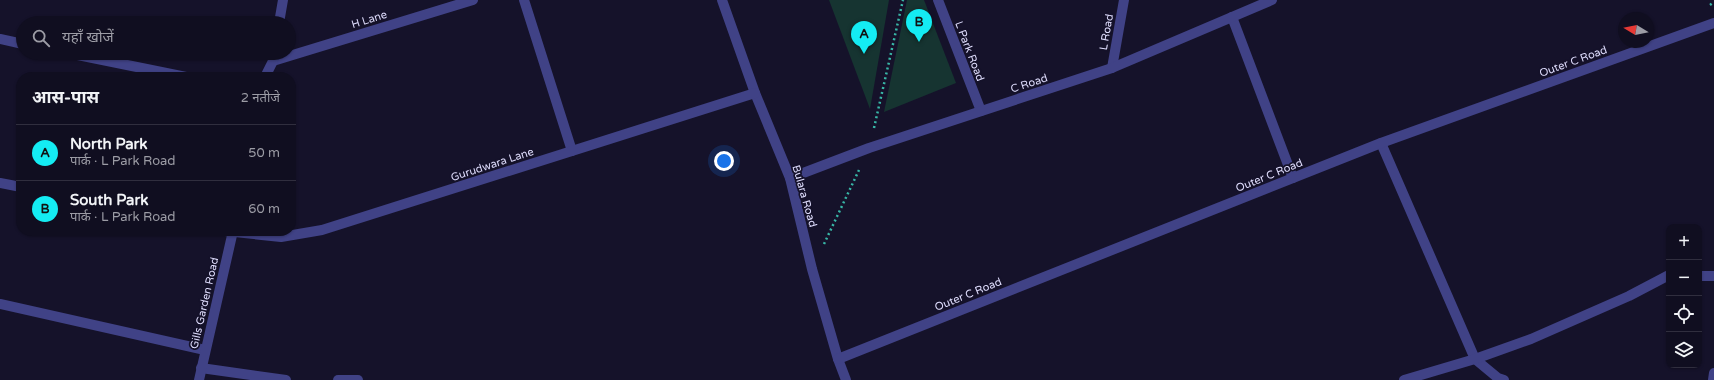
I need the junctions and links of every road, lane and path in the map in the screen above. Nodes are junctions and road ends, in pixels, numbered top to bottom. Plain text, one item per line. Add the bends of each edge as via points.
1 (283, 0) edge
2 (473, 0) edge
3 (524, 0) edge
4 (722, 0) edge
5 (938, 0) edge
6 (1124, 0) edge
7 (1272, 0) edge
8 (280, 16) edge
9 (1232, 17) junction
10 (1714, 23) edge
11 (0, 39) edge
12 (16, 42) edge
13 (296, 50) edge
14 (102, 60) edge
15 (272, 60) edge
16 (1112, 68) junction
17 (161, 72) edge
18 (268, 72) edge
19 (755, 92) junction
20 (981, 111) junction
21 (1381, 143) junction
22 (572, 151) junction
23 (790, 178) junction
24 (1293, 178) junction
25 (0, 183) edge
26 (16, 186) edge
27 (296, 234) edge
28 (229, 236) edge
29 (271, 236) edge
30 (287, 236) edge
31 (1666, 276) edge
32 (1702, 276) edge
33 (1714, 276) edge
34 (0, 304) edge
35 (205, 350) junction
36 (838, 359) junction
37 (1475, 359) junction
38 (201, 368) junction
39 (1714, 373) edge
40 (199, 380) edge
41 (286, 380) edge
42 (338, 380) edge
43 (358, 380) edge
44 (846, 380) edge
45 (1404, 380) edge
46 (1504, 380) edge
47 (1713, 380) edge

1 - 8 street
2 - 13 street, H Lane
3 - 22 street
4 - 19 street, Bulara Road
5 - 20 street, L Park Road
6 - 16 street, L Road
7 - 9 street, C Road
9 - 16 street, C Road
9 - 24 street
10 - 21 street, Outer C Road
11 - 12 street
14 - 17 street
15 - 18 street
16 - 20 street, C Road
19 - 22 street, Gurudwara Lane
19 - 23 street, Bulara Road
20 - 23 street, C Road via 869,148
21 - 24 street, Outer C Road
21 - 37 street
22 - 27 street, Gurudwara Lane via 322,230
23 - 36 street, Bulara Road via 812,269
24 - 36 street, Outer C Road
25 - 26 street
28 - 35 street, Gills Garden Road
29 - 30 street, Gurudwara Lane
31 - 37 street via 1629,296 1531,339
32 - 33 street
34 - 35 street
35 - 38 street, Gills Garden Road
36 - 44 street, Bulara Road
37 - 45 street
37 - 46 street
38 - 40 street, Gills Garden Road
38 - 41 street
39 - 47 street
42 - 43 street

